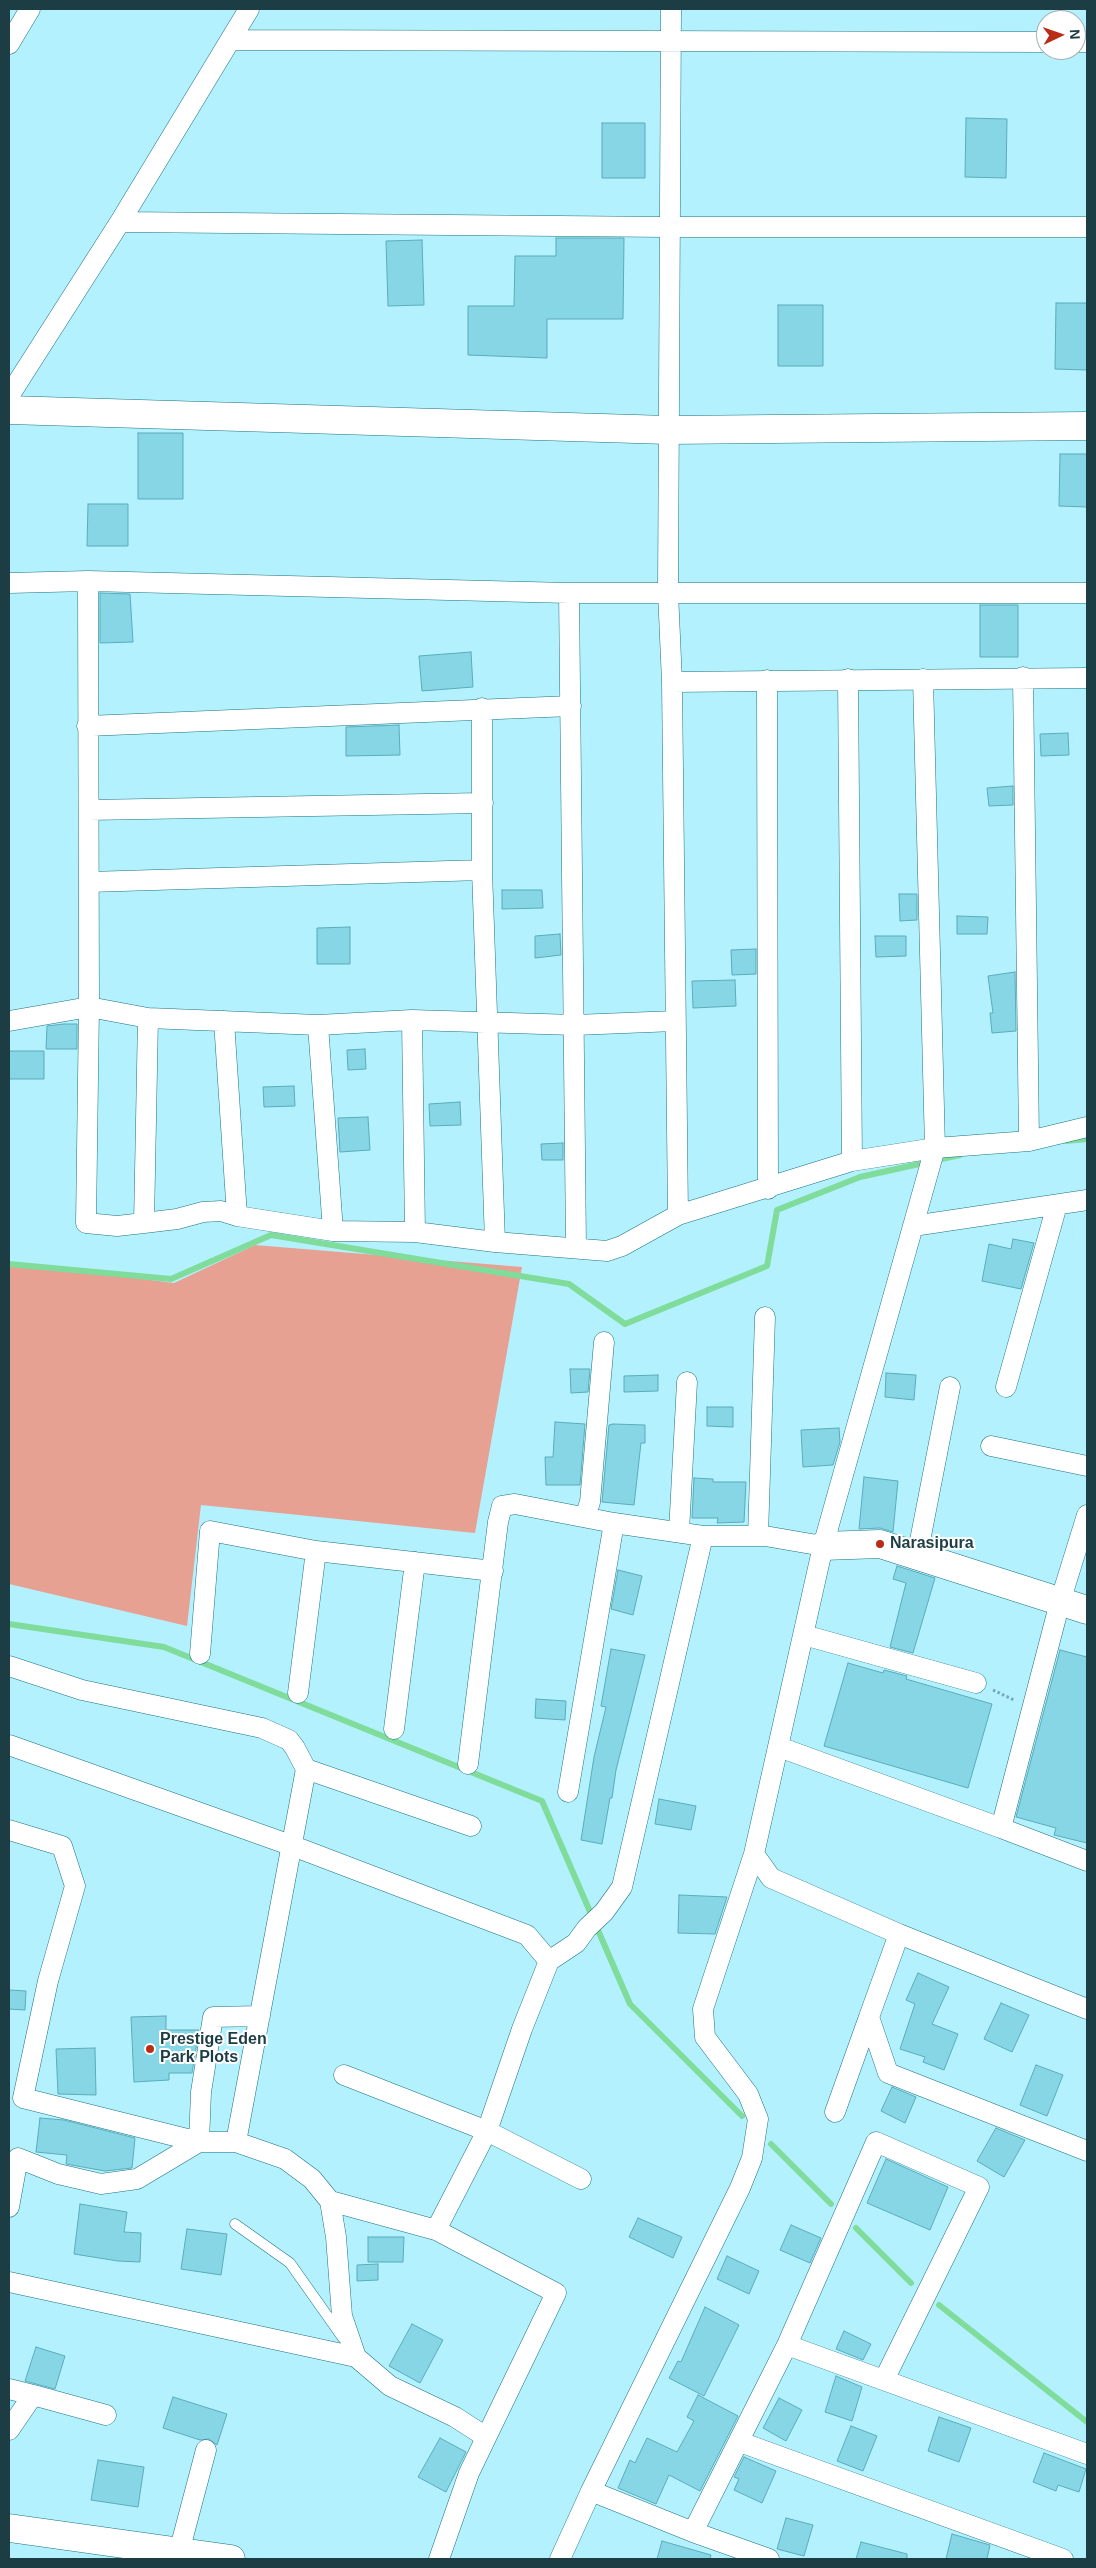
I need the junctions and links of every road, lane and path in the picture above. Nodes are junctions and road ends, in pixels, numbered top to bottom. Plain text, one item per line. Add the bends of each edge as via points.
1 (30, 9) edge
2 (249, 9) edge
3 (671, 9) edge
4 (232, 40) junction
5 (670, 42) junction
6 (1036, 42) edge
7 (9, 44) edge
8 (120, 222) junction
9 (1087, 227) edge
10 (668, 228) junction
11 (9, 396) edge
12 (9, 410) edge
13 (1087, 426) edge
14 (668, 430) junction
15 (88, 581) junction
16 (9, 583) edge
17 (668, 592) junction
18 (569, 593) junction
19 (1087, 593) edge
20 (1023, 677) junction
21 (1087, 678) edge
22 (848, 679) junction
23 (923, 679) junction
24 (767, 680) junction
25 (672, 682) junction
26 (571, 706) junction
27 (482, 708) junction
28 (87, 726) junction
29 (483, 803) junction
30 (89, 810) junction
31 (482, 870) junction
32 (89, 882) junction
33 (90, 1008) junction
34 (148, 1018) junction
35 (412, 1020) junction
36 (9, 1021) edge
37 (224, 1021) junction
38 (674, 1021) junction
39 (487, 1022) junction
40 (318, 1025) junction
41 (575, 1026) junction
42 (1087, 1127) edge
43 (1030, 1140) junction
44 (934, 1150) junction
45 (852, 1161) junction
46 (768, 1189) junction
47 (1087, 1200) edge
48 (1057, 1204) junction
49 (678, 1215) junction
50 (237, 1216) junction
51 (914, 1221) junction
52 (144, 1223) junction
53 (333, 1231) junction
54 (415, 1232) junction
55 (495, 1242) junction
56 (576, 1246) junction
57 (765, 1317) dead end
58 (604, 1342) dead end
59 (687, 1382) dead end
60 (1006, 1386) dead end
61 (950, 1387) dead end
62 (991, 1446) dead end
63 (1087, 1466) edge
64 (1087, 1515) edge
65 (586, 1518) junction
66 (614, 1523) junction
67 (679, 1532) junction
68 (703, 1536) junction
69 (758, 1536) junction
70 (823, 1546) junction
71 (316, 1551) junction
72 (917, 1556) junction
73 (415, 1562) junction
74 (493, 1571) junction
75 (1060, 1602) junction
76 (1087, 1610) edge
77 (804, 1635) junction
78 (200, 1654) dead end
79 (9, 1666) edge
80 (976, 1683) joint
81 (298, 1693) dead end
82 (1033, 1706) junction
83 (394, 1728) dead end
84 (9, 1745) edge
85 (779, 1747) junction
86 (468, 1764) dead end
87 (306, 1768) junction
88 (568, 1792) dead end
89 (471, 1826) dead end
90 (1001, 1828) junction
91 (9, 1830) edge
92 (293, 1846) junction
93 (754, 1854) junction
94 (1087, 1861) edge
95 (899, 1934) junction
96 (549, 1962) junction
97 (1087, 2008) edge
98 (260, 2016) junction
99 (869, 2017) junction
100 (344, 2075) dead end
101 (835, 2112) dead end
102 (487, 2131) junction
103 (199, 2142) junction
104 (236, 2142) junction
105 (1087, 2151) edge
106 (13, 2156) edge
107 (581, 2179) dead end
108 (330, 2201) junction
109 (9, 2207) edge
110 (235, 2224) dead end
111 (436, 2230) junction
112 (9, 2282) edge
113 (787, 2345) junction
114 (356, 2357) junction
115 (884, 2380) junction
116 (9, 2389) edge
117 (33, 2395) junction
118 (106, 2416) dead end
119 (9, 2430) edge
120 (486, 2437) junction
121 (740, 2442) junction
122 (206, 2450) dead end
123 (1087, 2454) edge
124 (591, 2491) junction
125 (9, 2528) edge
126 (693, 2532) junction
127 (179, 2552) junction
128 (231, 2559) edge
129 (440, 2559) edge
130 (560, 2559) edge
131 (769, 2559) edge
132 (1063, 2559) edge

1 - 7 street
2 - 4 street
3 - 5 street
4 - 5 street
4 - 8 street
5 - 6 street
5 - 10 street
8 - 10 street
8 - 11 street
9 - 10 street
10 - 14 street
12 - 14 street
13 - 14 street
14 - 17 street
15 - 16 street
15 - 18 street
15 - 28 street
17 - 18 street
17 - 19 street
17 - 25 street
18 - 26 street
20 - 21 street
20 - 23 street
20 - 43 street
22 - 23 street
22 - 24 street
22 - 45 street
23 - 44 street
24 - 25 street
24 - 46 street
25 - 38 street
26 - 27 street
26 - 41 street
27 - 28 street
27 - 29 street
28 - 30 street
29 - 30 street
29 - 31 street
30 - 32 street
31 - 32 street
31 - 39 street
32 - 33 street
33 - 34 street
33 - 36 street
33 - 52 street via 86,1223 117,1226
34 - 37 street
34 - 52 street
35 - 39 street
35 - 40 street
35 - 54 street
37 - 40 street
37 - 50 street
38 - 41 street
38 - 49 street
39 - 41 street
39 - 55 street
40 - 53 street
41 - 56 street
42 - 43 street
43 - 44 street
44 - 45 street
44 - 51 street
45 - 46 street
46 - 49 street
47 - 48 street
48 - 51 street
48 - 60 street
49 - 56 street via 622,1246 598,1251
50 - 52 street via 221,1211 203,1212
50 - 53 street
51 - 70 street
53 - 54 street
54 - 55 street
55 - 56 street
57 - 69 street
58 - 65 street
59 - 67 street
61 - 72 street
62 - 63 street
64 - 75 street
65 - 66 street
65 - 74 street via 515,1504 502,1506
66 - 67 street
66 - 88 street
67 - 68 street
68 - 69 street
68 - 96 street via 622,1887 576,1943
69 - 70 street
70 - 72 street via 880,1544
70 - 77 street
71 - 73 street
71 - 78 street via 210,1531
71 - 81 street
72 - 75 street
73 - 74 street
73 - 83 street
74 - 86 street
75 - 76 street
75 - 82 street
77 - 80 street
77 - 85 street
79 - 87 street via 82,1690 262,1728 289,1740
80 - 82 path via 1001,1696
82 - 90 street
84 - 92 street
85 - 90 street
85 - 93 street
87 - 89 street
87 - 92 street
90 - 94 street
91 - 103 street via 62,1846 75,1886 48,1981 23,2098
92 - 96 street via 527,1935
92 - 98 street
93 - 95 street via 771,1878
93 - 124 street via 703,2009 705,2038 748,2094 758,2119 752,2158
95 - 97 street
95 - 99 street
96 - 102 street
98 - 103 street via 212,2016 201,2092
98 - 104 street
99 - 101 street
99 - 105 street via 888,2073
100 - 102 street
102 - 107 street
102 - 111 street
103 - 104 street
103 - 106 street via 137,2179 102,2184 58,2174
104 - 108 street via 285,2159 312,2179
106 - 109 street
108 - 111 street
108 - 114 street via 342,2316
110 - 114 lane via 290,2263
111 - 120 street via 556,2293
112 - 114 street
113 - 115 street
113 - 115 street via 876,2142 979,2187
113 - 121 street
114 - 120 street via 390,2386 456,2416
115 - 123 street
116 - 117 street
117 - 118 street
117 - 119 street
120 - 129 street via 469,2473
121 - 126 street
121 - 132 street
122 - 127 street
124 - 126 street
124 - 130 street
125 - 127 street
126 - 131 street
127 - 128 street

